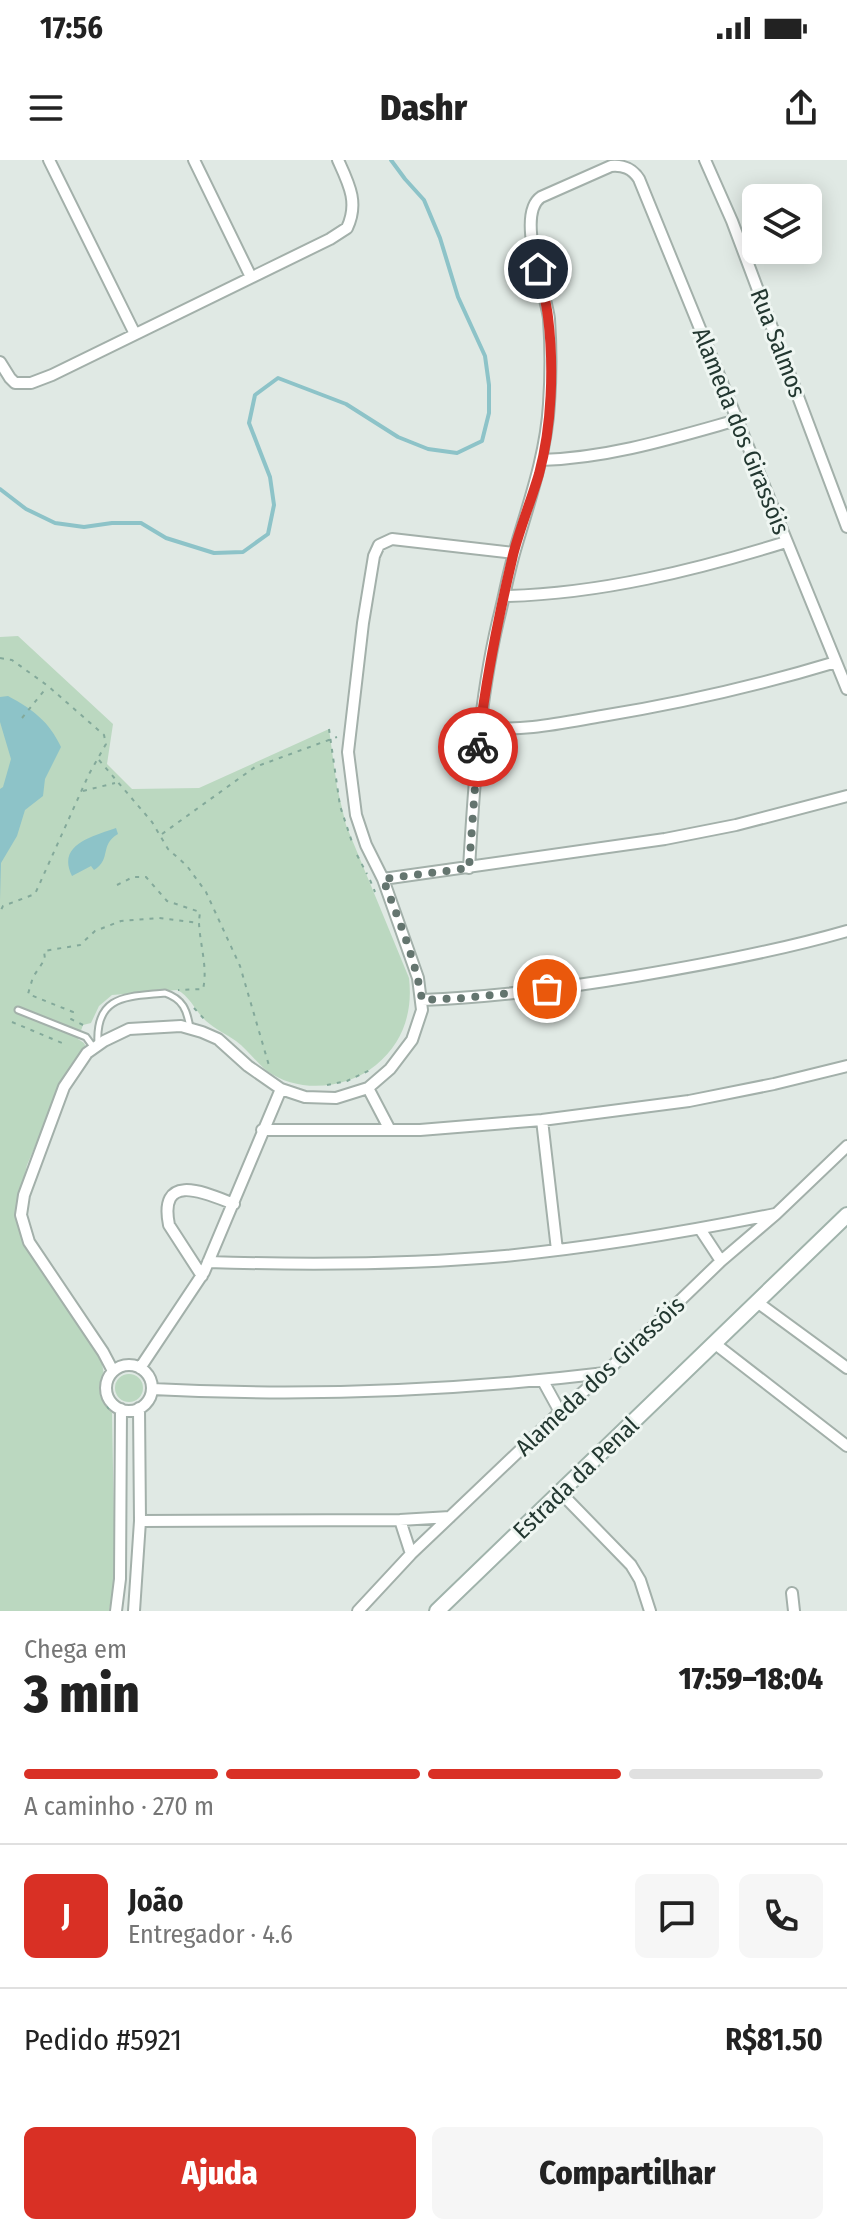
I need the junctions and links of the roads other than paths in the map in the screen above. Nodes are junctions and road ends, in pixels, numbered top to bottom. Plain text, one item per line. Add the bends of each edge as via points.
1 (49, 160) edge
2 (194, 160) edge
3 (338, 160) edge
4 (705, 160) edge
5 (251, 277) junction
6 (135, 334) junction
7 (0, 362) edge
8 (737, 420) junction
9 (541, 460) junction
10 (847, 527) edge
11 (786, 542) junction
12 (514, 553) junction
13 (505, 596) junction
14 (836, 662) junction
15 (847, 689) edge
16 (480, 727) junction
17 (847, 796) edge
18 (469, 868) junction
19 (383, 879) junction
20 (847, 931) edge
21 (422, 1000) junction
22 (18, 1010) dead end
23 (191, 1029) junction
24 (96, 1047) junction
25 (847, 1066) edge
26 (368, 1088) junction
27 (281, 1089) junction
28 (542, 1120) junction
29 (262, 1130) junction
30 (390, 1130) junction
31 (847, 1146) edge
32 (234, 1204) junction
33 (776, 1214) junction
34 (847, 1215) edge
35 (700, 1229) junction
36 (557, 1250) junction
37 (721, 1261) junction
38 (208, 1262) junction
39 (202, 1276) junction
40 (757, 1302) junction
41 (714, 1343) junction
42 (140, 1368) junction
43 (847, 1368) edge
44 (109, 1371) junction
45 (605, 1373) junction
46 (543, 1381) junction
47 (152, 1389) junction
48 (139, 1408) junction
49 (116, 1411) junction
50 (560, 1412) junction
51 (847, 1446) edge
52 (560, 1492) junction
53 (450, 1517) junction
54 (400, 1520) junction
55 (140, 1521) junction
56 (411, 1554) junction
57 (792, 1593) dead end
58 (116, 1611) edge
59 (134, 1611) edge
60 (358, 1611) edge
61 (437, 1611) edge
62 (650, 1611) edge
63 (794, 1611) edge

1 - 6 street
2 - 5 street
3 - 5 street via 353,196 347,228
4 - 10 street, Rua Salmos
5 - 6 street
6 - 7 street via 31,383 15,383
8 - 9 street via 611,453
8 - 9 street, Alameda dos Girassóis via 636,173 611,166 541,197 533,207 533,246 548,314 551,358
8 - 11 street, Alameda dos Girassóis
9 - 12 street
11 - 13 street via 625,584
11 - 14 street, Alameda dos Girassóis
12 - 13 street
12 - 19 street via 403,539 386,540 374,556 348,752 356,815
13 - 16 street
14 - 15 street, Alameda dos Girassóis
14 - 16 street via 650,708 537,727
16 - 18 street
17 - 18 street via 679,836
18 - 19 street
19 - 21 street
20 - 21 street via 790,948 671,970 525,993
21 - 26 street via 412,1040
22 - 24 lane via 86,1037
23 - 24 street via 129,1029
23 - 24 lane via 184,1005 171,995 120,998 104,1013
23 - 27 street via 218,1039
24 - 44 street via 64,1087 21,1215 29,1242 103,1352
25 - 28 street via 689,1101
26 - 27 street via 336,1098 305,1097
26 - 30 street
27 - 29 street
28 - 30 street
28 - 36 street
29 - 30 street
29 - 32 street
31 - 33 street, Alameda dos Girassóis
32 - 38 street
32 - 39 street via 191,1189 170,1201 169,1225
33 - 35 street
33 - 37 street, Alameda dos Girassóis
34 - 40 street, Estrada da Penal
35 - 36 street
35 - 37 street
36 - 38 street via 372,1263
37 - 45 street, Alameda dos Girassóis
38 - 39 street
39 - 42 street
40 - 41 street, Estrada da Penal
40 - 43 street
41 - 51 street
41 - 52 street, Estrada da Penal
42 - 44 street via 126,1365
42 - 47 street
44 - 49 street via 106,1392
45 - 46 street
45 - 50 street, Alameda dos Girassóis
46 - 47 street via 341,1392
46 - 50 street
47 - 48 street
48 - 49 street
48 - 55 street
49 - 58 street
50 - 53 street, Alameda dos Girassóis
52 - 61 street, Estrada da Penal
52 - 62 street via 631,1565
53 - 54 street
53 - 56 street, Alameda dos Girassóis
54 - 55 street
54 - 56 street
55 - 59 street
56 - 60 street, Alameda dos Girassóis
57 - 63 street

